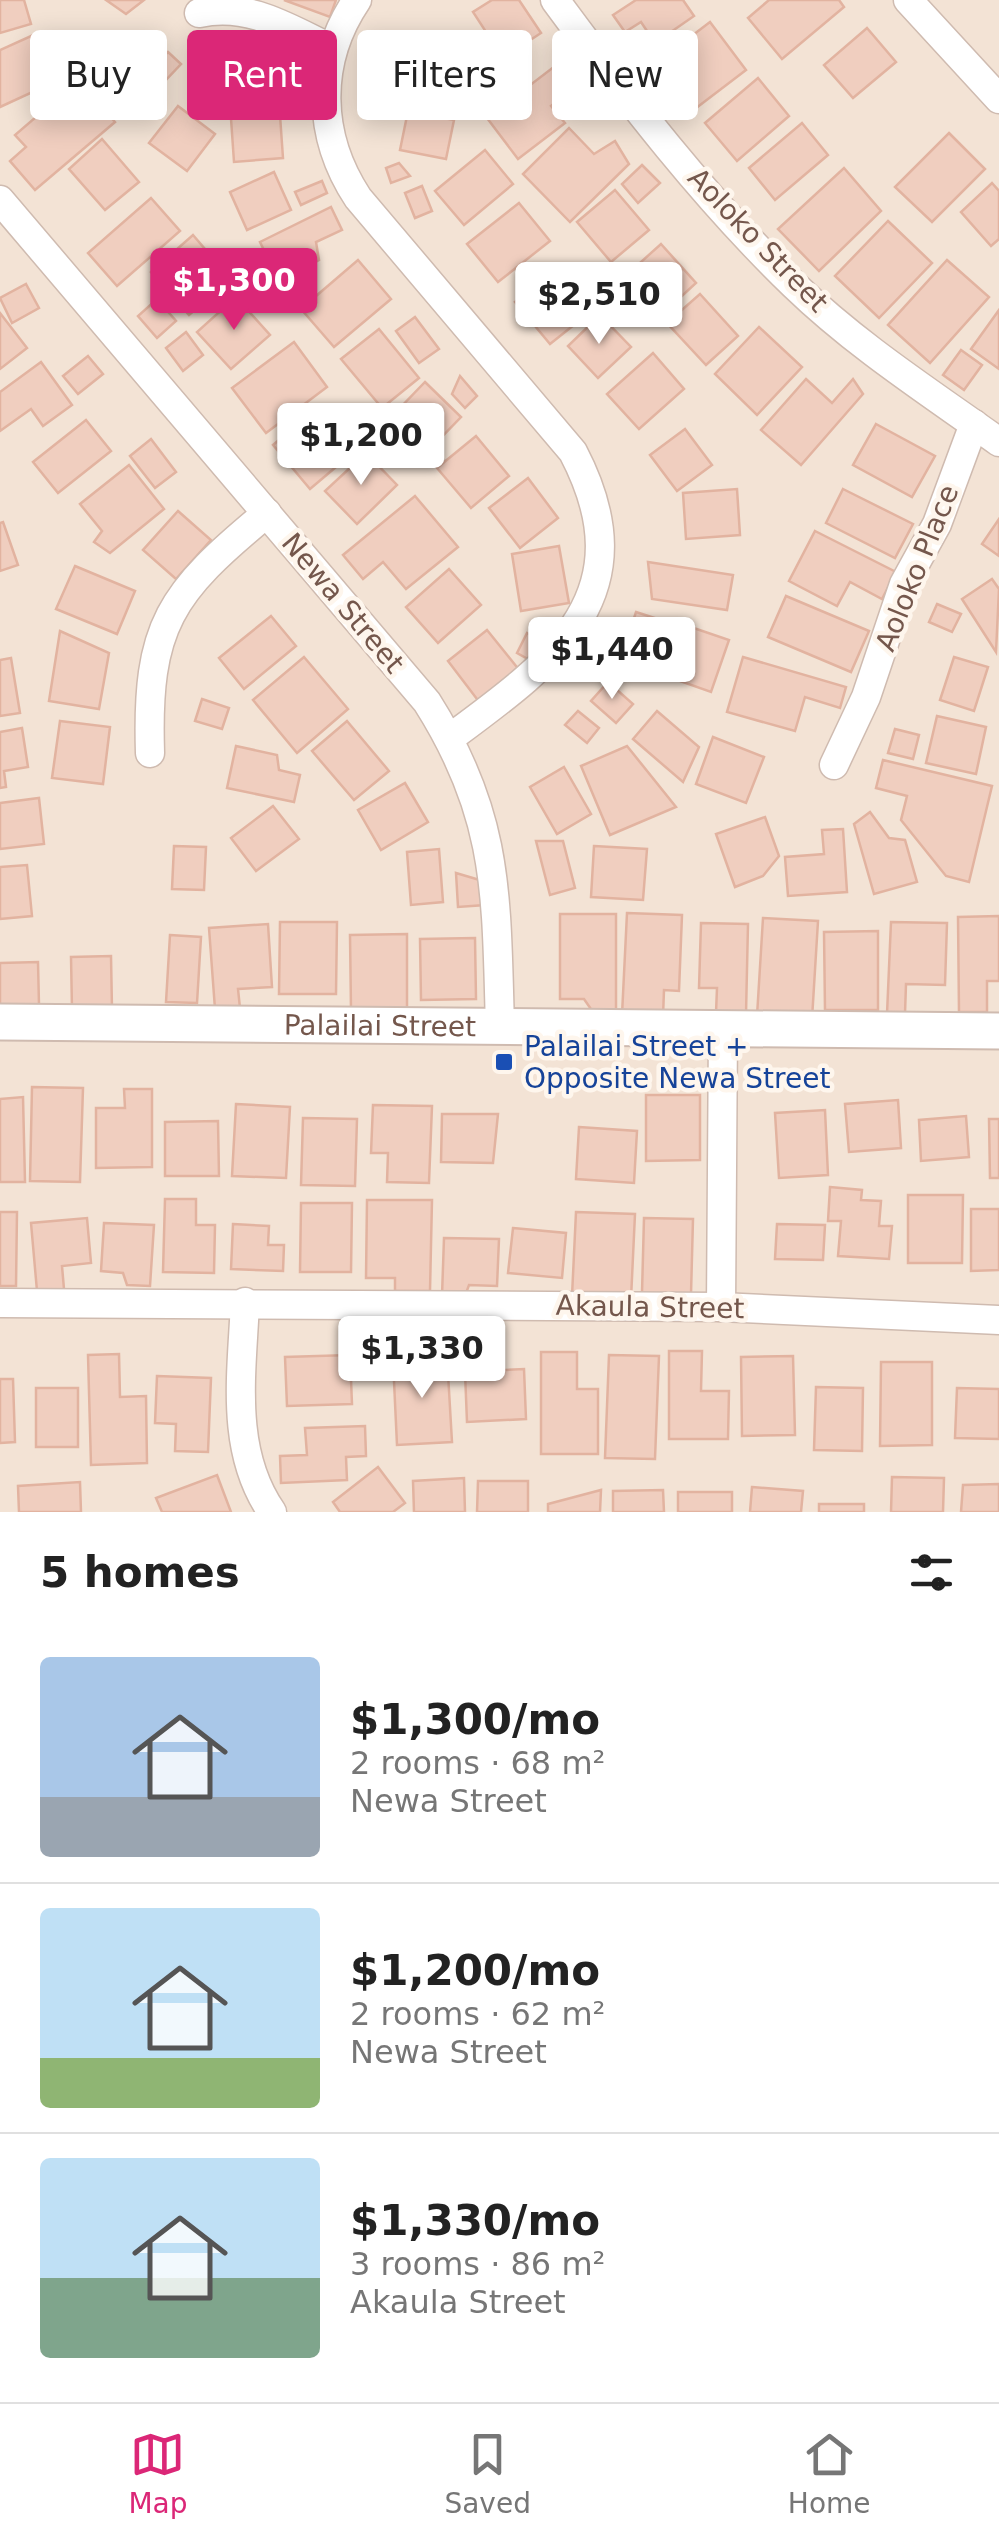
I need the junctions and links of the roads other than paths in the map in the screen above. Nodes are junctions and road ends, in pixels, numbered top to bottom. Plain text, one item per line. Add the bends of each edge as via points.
1 (357, 0) edge
2 (555, 0) edge
3 (908, 0) edge
4 (199, 13) dead end
5 (292, 30) edge
6 (337, 39) edge
7 (999, 98) edge
8 (327, 120) edge
9 (0, 200) edge
10 (974, 424) junction
11 (999, 442) edge
12 (266, 513) junction
13 (450, 738) junction
14 (150, 753) dead end
15 (834, 765) dead end
16 (0, 1022) edge
17 (500, 1027) junction
18 (723, 1029) junction
19 (999, 1031) edge
20 (245, 1302) junction
21 (0, 1303) edge
22 (721, 1308) junction
23 (999, 1320) edge
24 (272, 1512) edge

1 - 6 street
2 - 10 street, Aoloko Street via 678,156 795,286
3 - 7 street
4 - 5 street via 235,9
8 - 13 street via 347,182 561,436 594,507 596,566 568,639 542,669
9 - 12 street, Newa Street
10 - 11 street, Aoloko Street
10 - 15 street, Aoloko Place
12 - 13 street, Newa Street
12 - 14 street via 198,572 167,620 150,674
13 - 17 street, Newa Street via 493,860
16 - 17 street, Palailai Street
17 - 18 street, Palailai Street
18 - 19 street, Palailai Street
18 - 22 street
20 - 21 street, Akaula Street
20 - 22 street, Akaula Street
20 - 24 street via 244,1444
22 - 23 street, Akaula Street

